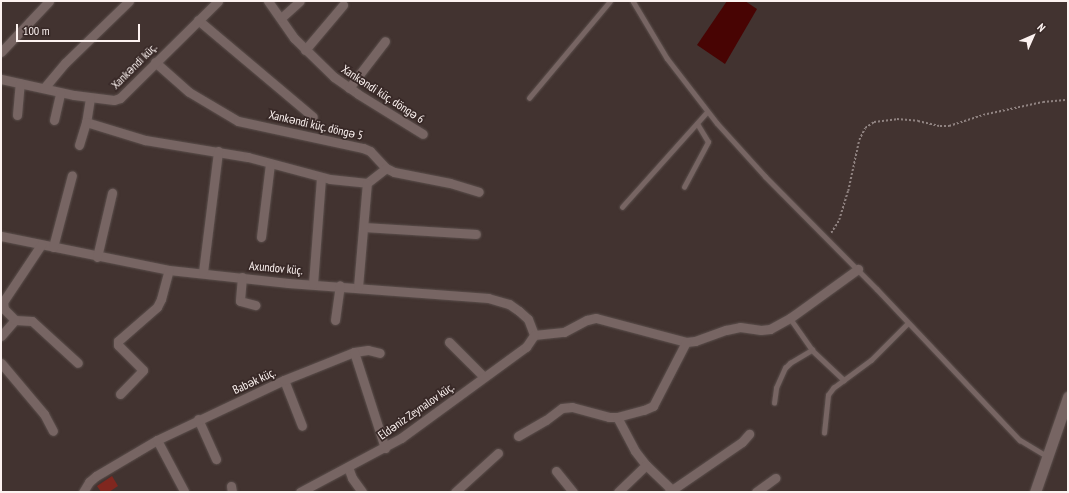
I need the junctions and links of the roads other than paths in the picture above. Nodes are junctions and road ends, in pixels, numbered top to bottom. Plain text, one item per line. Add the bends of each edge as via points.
1 (49, 1) edge
2 (129, 1) edge
3 (218, 1) edge
4 (268, 1) edge
5 (300, 1) edge
6 (610, 1) edge
7 (633, 1) edge
8 (343, 5) dead end
9 (281, 18) junction
10 (198, 20) junction
11 (385, 41) dead end
12 (305, 50) junction
13 (1, 52) edge
14 (154, 62) junction
15 (1, 79) edge
16 (20, 83) junction
17 (44, 88) junction
18 (349, 88) junction
19 (60, 93) junction
20 (90, 98) junction
21 (529, 98) dead end
22 (707, 112) junction
23 (17, 115) dead end
24 (313, 117) dead end
25 (54, 120) dead end
26 (86, 122) junction
27 (697, 124) junction
28 (424, 134) dead end
29 (79, 144) dead end
30 (218, 151) junction
31 (270, 164) junction
32 (386, 168) junction
33 (72, 175) dead end
34 (321, 177) junction
35 (367, 183) junction
36 (684, 187) dead end
37 (479, 192) dead end
38 (112, 193) dead end
39 (622, 207) dead end
40 (364, 227) junction
41 (476, 234) dead end
42 (1, 236) edge
43 (261, 237) dead end
44 (41, 245) junction
45 (53, 247) junction
46 (97, 256) junction
47 (169, 270) junction
48 (858, 270) junction
49 (203, 272) junction
50 (242, 277) junction
51 (313, 284) junction
52 (340, 285) junction
53 (358, 287) junction
54 (255, 305) dead end
55 (790, 318) junction
56 (15, 320) junction
57 (335, 320) dead end
58 (908, 323) junction
59 (534, 335) junction
60 (1, 336) edge
61 (449, 342) dead end
62 (686, 342) junction
63 (812, 350) junction
64 (354, 352) junction
65 (380, 353) dead end
66 (1, 363) edge
67 (78, 363) dead end
68 (484, 378) junction
69 (284, 380) junction
70 (844, 380) junction
71 (120, 394) dead end
72 (1068, 397) edge
73 (774, 403) dead end
74 (617, 417) junction
75 (198, 419) junction
76 (302, 426) dead end
77 (53, 431) dead end
78 (824, 433) dead end
79 (749, 434) dead end
80 (518, 436) dead end
81 (157, 440) junction
82 (385, 448) junction
83 (498, 453) dead end
84 (1048, 457) junction
85 (216, 459) dead end
86 (646, 465) junction
87 (348, 467) junction
88 (556, 472) dead end
89 (775, 478) dead end
90 (184, 491) dead end
91 (671, 491) edge
92 (83, 492) edge
93 (300, 492) edge
94 (362, 492) edge
95 (455, 492) edge
96 (573, 492) edge
97 (618, 492) edge
98 (756, 492) edge
99 (1035, 492) edge

1 - 13 street
2 - 17 street via 65,63
3 - 10 street, Xankəndi küç.
4 - 9 street, Xankəndi küç. döngə 6
5 - 9 street
6 - 21 lane
7 - 22 lane via 667,58
8 - 12 street
9 - 12 street, Xankəndi küç. döngə 6
10 - 14 street, Xankəndi küç.
10 - 24 street
11 - 18 street
12 - 18 street, Xankəndi küç. döngə 6
14 - 20 street, Xankəndi küç. via 120,98
14 - 32 street, Xankəndi küç. döngə 5 via 188,92 238,120 362,148 370,151
15 - 16 street, Xankəndi küç.
16 - 17 street, Xankəndi küç.
16 - 23 street
17 - 19 street, Xankəndi küç.
18 - 28 street, Xankəndi küç. döngə 6
19 - 20 street, Xankəndi küç.
19 - 25 street
20 - 26 street
22 - 27 lane
22 - 48 lane via 765,176
26 - 29 street
26 - 30 street via 145,140
27 - 36 lane via 708,142
27 - 39 lane
30 - 31 street
30 - 49 street
31 - 34 street
31 - 43 street
32 - 35 street
32 - 37 street, Xankəndi küç. döngə 5
33 - 45 street
34 - 35 street
34 - 51 street
35 - 40 street
38 - 46 street
40 - 41 street
40 - 53 street
42 - 44 street, Axundov küç.
44 - 45 street, Axundov küç.
44 - 56 street via 3,302 4,309
45 - 46 street, Axundov küç.
46 - 47 street, Axundov küç.
47 - 49 street, Axundov küç.
47 - 71 street via 157,307 118,340 118,345 143,370
48 - 55 street
48 - 58 lane
49 - 50 street, Axundov küç.
50 - 51 street, Axundov küç.
50 - 54 street via 240,301
51 - 52 street, Axundov küç.
52 - 53 street, Axundov küç.
52 - 57 street
53 - 59 street, Axundov küç. via 469,295 501,301 528,319
55 - 62 street via 770,329 740,327
55 - 63 lane
56 - 60 street
56 - 67 street via 32,322
58 - 70 lane via 872,360
58 - 84 lane via 1020,440
59 - 62 street via 564,332 596,318
59 - 68 street, Eldəniz Zeynalov küç. via 526,347
61 - 68 street
62 - 74 street via 653,406
63 - 70 lane
63 - 73 lane via 785,368 776,388
64 - 65 street via 368,350
64 - 69 street, Babək küç.
64 - 82 street
66 - 77 street via 44,414
68 - 82 street, Eldəniz Zeynalov küç.
69 - 75 street, Babək küç.
69 - 76 street
70 - 78 lane via 832,388 828,395
72 - 84 street
74 - 80 street via 572,407 562,408
74 - 86 street via 635,451
75 - 81 street, Babək küç.
75 - 85 street
79 - 91 street via 742,442
81 - 90 street
81 - 92 street, Babək küç. via 96,476
82 - 87 street, Eldəniz Zeynalov küç.
83 - 95 street
84 - 99 street
86 - 91 street
86 - 97 street
87 - 93 street, Eldəniz Zeynalov küç.
87 - 94 street
88 - 96 street
89 - 98 street

